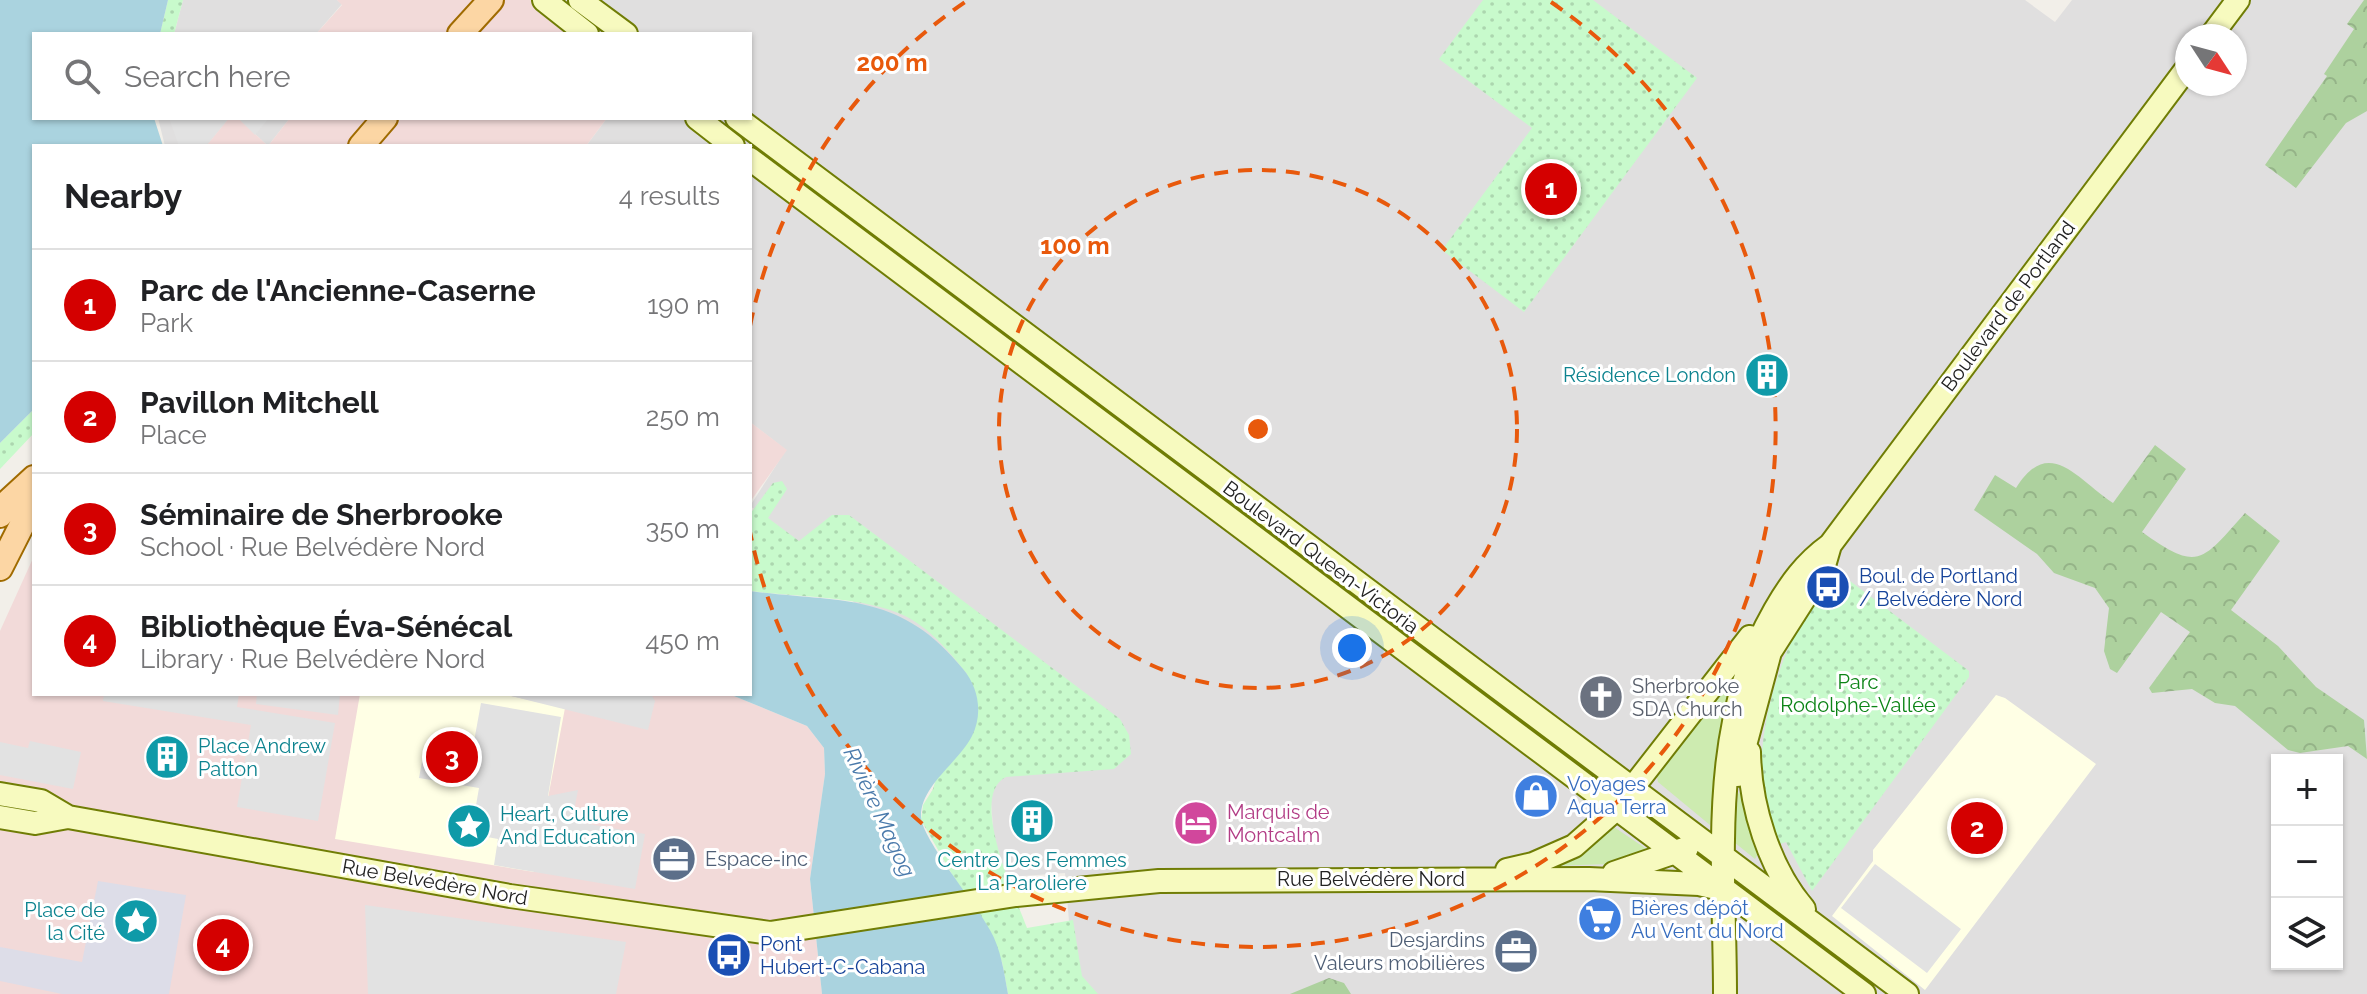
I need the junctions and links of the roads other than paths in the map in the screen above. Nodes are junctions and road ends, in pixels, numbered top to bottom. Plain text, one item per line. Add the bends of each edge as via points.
1 (491, 0) edge
2 (544, 0) edge
3 (580, 0) edge
4 (2238, 0) edge
5 (2220, 24) edge
6 (462, 32) edge
7 (584, 32) edge
8 (623, 32) edge
9 (2175, 84) edge
10 (383, 120) edge
11 (700, 120) edge
12 (740, 120) edge
13 (363, 144) edge
14 (730, 144) edge
15 (752, 161) edge
16 (32, 480) edge
17 (32, 505) edge
18 (0, 515) edge
19 (1830, 545) junction
20 (0, 568) edge
21 (1787, 590) junction
22 (1748, 734) junction
23 (1632, 791) junction
24 (0, 794) edge
25 (1616, 809) junction
26 (0, 817) edge
27 (68, 817) junction
28 (1721, 825) junction
29 (1701, 842) junction
30 (1675, 853) junction
31 (1722, 858) junction
32 (1471, 879) junction
33 (1589, 879) junction
34 (1725, 890) junction
35 (1832, 939) junction
36 (1725, 994) edge
37 (1864, 994) edge
38 (1907, 994) edge

1 - 6 main road
2 - 7 main road
3 - 8 main road
4 - 5 main road
9 - 19 main road, Boulevard de Portland
10 - 13 main road
11 - 14 main road
12 - 23 main road, Boulevard Queen-Victoria
15 - 25 main road, Boulevard Queen-Victoria
16 - 18 main road
17 - 20 main road
19 - 21 main road, Boulevard de Portland via 1809,560
19 - 22 main road, Boulevard de Portland via 1823,569 1770,652
21 - 23 main road
21 - 28 main road, Boulevard de Portland via 1741,683
22 - 28 main road, Boulevard de Portland
22 - 35 main road via 1754,794 1772,855 1795,899
23 - 25 main road
23 - 29 main road, Boulevard Queen-Victoria
24 - 27 main road, Rue Belvédère Nord via 41,801
25 - 30 main road, Boulevard Queen-Victoria
25 - 32 main road via 1574,846
26 - 27 main road, Rue Belvédère Nord via 35,823
27 - 32 main road, Rue Belvédère Nord via 608,912 770,933 1016,895 1159,881
28 - 29 main road
28 - 31 main road, Boulevard de Portland
29 - 30 main road
29 - 31 main road, Boulevard Queen-Victoria
30 - 33 main road
30 - 34 main road, Boulevard Queen-Victoria
31 - 34 main road, Boulevard de Portland
31 - 35 main road, Boulevard Queen-Victoria
32 - 33 main road, Rue Belvédère Nord
33 - 34 main road, Rue Belvédère Nord
34 - 36 main road, Boulevard de Portland
34 - 37 main road, Boulevard Queen-Victoria
35 - 38 main road, Boulevard Queen-Victoria

